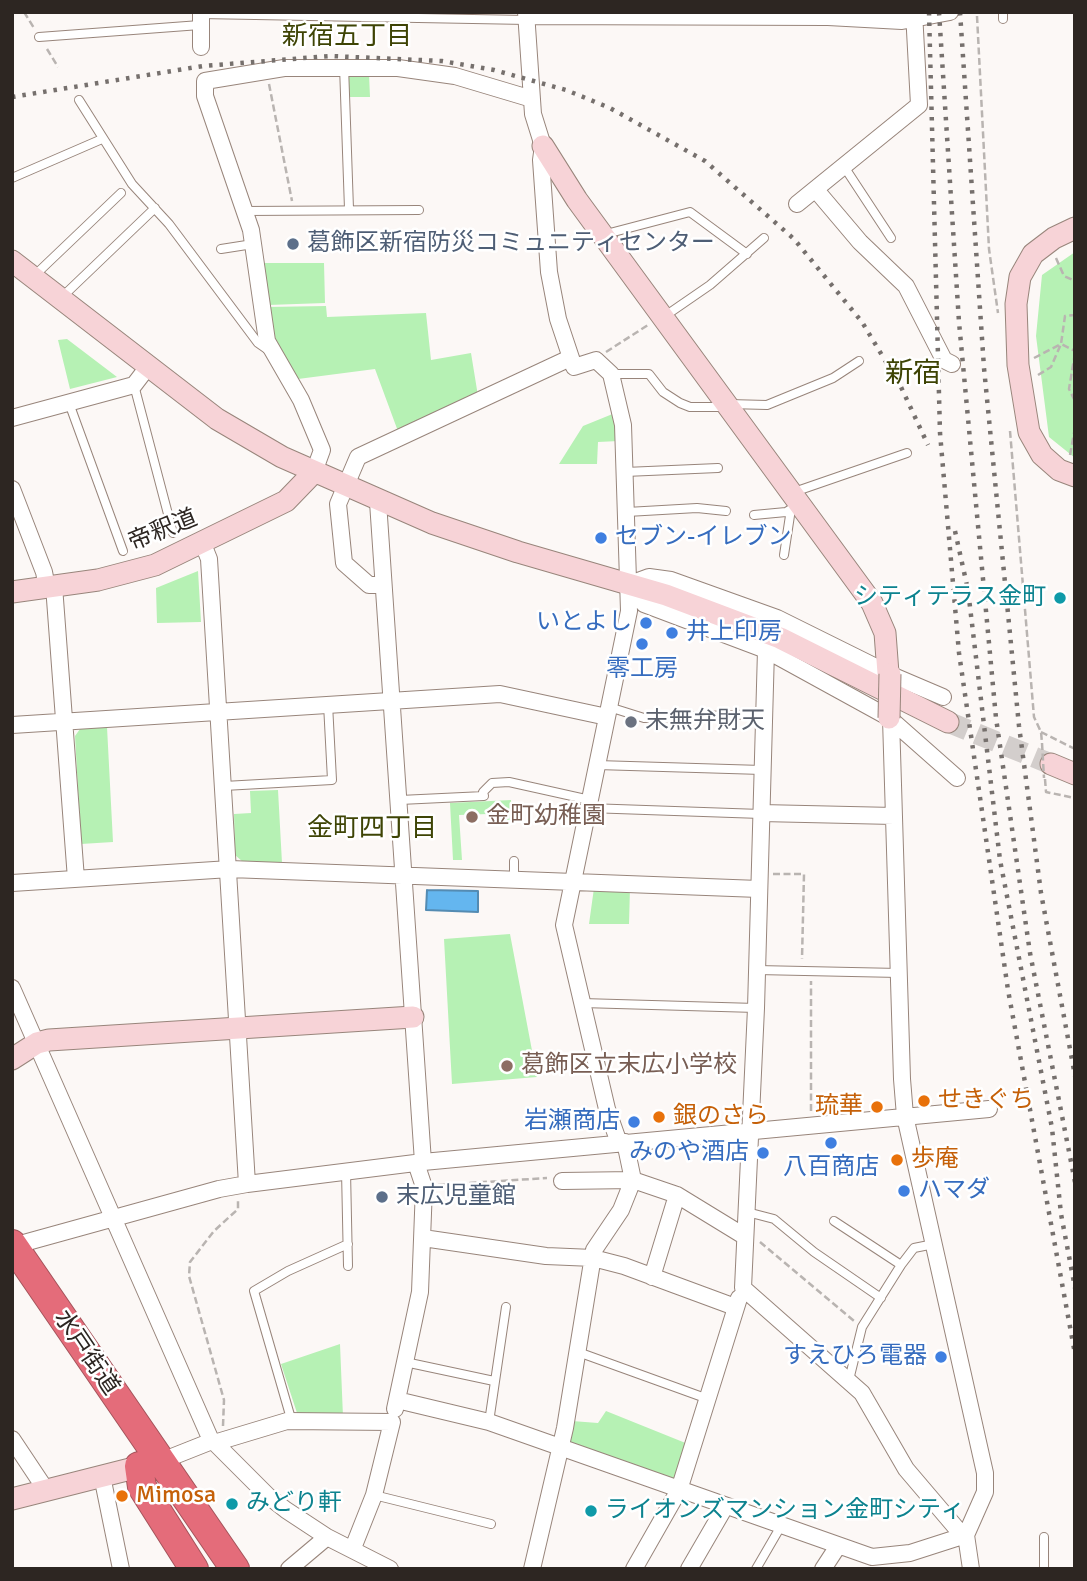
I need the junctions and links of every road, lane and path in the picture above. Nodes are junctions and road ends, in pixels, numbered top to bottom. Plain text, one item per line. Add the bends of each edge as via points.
1 (950, 12) edge
2 (686, 15) edge
3 (914, 15) edge
4 (527, 16) edge
5 (200, 17) edge
6 (40, 37) dead end
7 (201, 47) dead end
8 (344, 66) junction
9 (266, 70) junction
10 (532, 99) junction
11 (79, 100) dead end
12 (102, 139) junction
13 (542, 146) junction
14 (845, 167) junction
15 (12, 178) edge
16 (816, 190) junction
17 (121, 194) dead end
18 (797, 205) dead end
19 (155, 208) junction
20 (349, 209) junction
21 (294, 210) junction
22 (419, 210) dead end
23 (244, 211) junction
24 (1075, 228) edge
25 (603, 235) junction
26 (764, 238) dead end
27 (891, 238) dead end
28 (253, 244) junction
29 (221, 249) dead end
30 (747, 254) junction
31 (1055, 255) dead end
32 (12, 261) edge
33 (33, 277) junction
34 (1075, 281) edge
35 (60, 299) junction
36 (1075, 315) edge
37 (663, 317) junction
38 (1060, 344) junction
39 (271, 352) junction
40 (1075, 352) edge
41 (570, 358) junction
42 (596, 360) junction
43 (1031, 360) dead end
44 (859, 361) dead end
45 (952, 364) dead end
46 (611, 374) junction
47 (141, 376) junction
48 (1031, 377) dead end
49 (1075, 401) edge
50 (69, 403) junction
51 (727, 406) junction
52 (12, 418) edge
53 (1075, 428) edge
54 (907, 453) dead end
55 (718, 468) dead end
56 (1072, 469) edge
57 (314, 472) junction
58 (625, 472) junction
59 (343, 486) junction
60 (12, 489) edge
61 (378, 502) junction
62 (794, 502) junction
63 (726, 511) dead end
64 (626, 512) junction
65 (754, 515) dead end
66 (173, 533) dead end
67 (203, 544) junction
68 (123, 551) dead end
69 (784, 555) dead end
70 (630, 584) junction
71 (383, 585) junction
72 (50, 586) junction
73 (12, 592) edge
74 (765, 650) junction
75 (888, 673) junction
76 (943, 697) dead end
77 (393, 700) junction
78 (328, 704) junction
79 (219, 712) junction
80 (608, 712) junction
81 (763, 714) junction
82 (889, 718) junction
83 (63, 722) junction
84 (948, 722) tunnel mouth
85 (12, 725) edge
86 (1075, 749) edge
87 (597, 765) junction
88 (762, 770) junction
89 (1048, 771) junction
90 (1075, 774) edge
91 (957, 778) dead end
92 (224, 786) junction
93 (1075, 798) edge
94 (400, 800) junction
95 (589, 804) junction
96 (761, 813) junction
97 (894, 816) junction
98 (514, 861) dead end
99 (230, 869) junction
100 (405, 875) junction
101 (76, 879) junction
102 (514, 880) junction
103 (759, 881) junction
104 (571, 882) junction
105 (12, 883) edge
106 (757, 970) junction
107 (806, 971) junction
108 (900, 973) junction
109 (12, 988) edge
110 (582, 1003) junction
111 (757, 1008) junction
112 (413, 1017) junction
113 (239, 1027) junction
114 (37, 1044) junction
115 (12, 1059) edge
116 (989, 1109) dead end
117 (905, 1116) junction
118 (811, 1124) junction
119 (752, 1130) junction
120 (622, 1143) junction
121 (419, 1163) junction
122 (346, 1171) junction
123 (555, 1179) joint
124 (633, 1180) junction
125 (243, 1185) junction
126 (424, 1187) junction
127 (677, 1195) junction
128 (745, 1212) junction
129 (115, 1217) junction
130 (834, 1221) dead end
131 (744, 1235) junction
132 (423, 1238) junction
133 (348, 1244) junction
134 (933, 1244) junction
135 (13, 1245) edge
136 (593, 1258) junction
137 (901, 1265) junction
138 (348, 1266) dead end
139 (12, 1276) edge
140 (652, 1277) junction
141 (743, 1288) junction
142 (881, 1298) junction
143 (506, 1307) dead end
144 (735, 1307) junction
145 (862, 1327) junction
146 (578, 1352) junction
147 (404, 1362) junction
148 (849, 1380) junction
149 (494, 1381) junction
150 (708, 1399) junction
151 (397, 1400) junction
152 (292, 1422) junction
153 (392, 1422) junction
154 (489, 1422) junction
155 (12, 1439) edge
156 (215, 1442) junction
157 (561, 1449) junction
158 (149, 1464) junction
159 (102, 1476) junction
160 (46, 1490) junction
161 (679, 1490) junction
162 (374, 1495) junction
163 (12, 1499) edge
164 (725, 1507) junction
165 (491, 1524) dead end
166 (781, 1526) junction
167 (965, 1536) junction
168 (327, 1537) junction
169 (1044, 1537) dead end
170 (838, 1546) junction
171 (353, 1548) junction
172 (121, 1569) edge
173 (194, 1569) edge
174 (214, 1569) edge
175 (235, 1569) edge
176 (254, 1569) edge
177 (289, 1569) edge
178 (390, 1569) edge
179 (532, 1569) edge
180 (634, 1569) edge
181 (689, 1569) edge
182 (756, 1569) edge
183 (823, 1569) edge
184 (971, 1569) edge
185 (1044, 1569) edge

1 - 3 street
2 - 3 street via 902,21
2 - 4 street
3 - 14 street via 919,105
4 - 5 lane
4 - 10 street
5 - 6 lane
5 - 7 street
8 - 9 street
8 - 10 street via 425,71
8 - 20 lane
9 - 21 path
9 - 23 street via 205,81 205,96
10 - 13 street
11 - 12 lane
12 - 15 lane
12 - 19 lane via 132,184
13 - 25 street
13 - 41 street via 549,272
14 - 16 street
14 - 27 lane
16 - 18 street
16 - 45 street via 906,286 944,360
17 - 33 lane
19 - 35 lane
19 - 39 lane via 258,343
20 - 21 lane
20 - 22 lane
21 - 23 lane
23 - 28 street
24 - 56 street via 1033,254 1020,277 1016,304 1018,365 1029,432 1042,455 1059,470
25 - 30 lane via 690,212
25 - 37 street
26 - 30 lane
28 - 29 lane
28 - 39 street
30 - 37 lane
31 - 34 path via 1064,276
32 - 33 street
33 - 35 street
35 - 47 street
36 - 38 path via 1065,316
37 - 42 path
37 - 51 street
38 - 40 path
38 - 43 path
38 - 48 path via 1051,367
39 - 57 street via 301,400 322,450
40 - 49 path via 1069,389
41 - 42 street via 574,367
41 - 59 street via 358,457
42 - 46 street
44 - 51 lane via 833,378 767,405
46 - 51 lane via 649,374 663,392 690,407
46 - 58 street via 623,425
47 - 50 street
47 - 57 street
47 - 66 lane
50 - 52 street
50 - 68 lane
51 - 62 street
53 - 56 path
54 - 62 lane
55 - 58 lane
57 - 59 street
57 - 67 street, 帝釈道 via 286,501
58 - 64 street
59 - 61 street
59 - 71 street via 338,504 344,562 369,585
60 - 72 street
61 - 70 street via 482,541
61 - 71 street
62 - 65 lane
62 - 69 lane
62 - 75 street via 876,610 886,640
63 - 64 lane
64 - 70 street
67 - 72 street, 帝釈道 via 133,572
67 - 79 street via 209,559
70 - 74 street via 644,604 660,612
70 - 75 street via 649,578 671,580 777,618
70 - 80 street via 629,611
70 - 84 street via 780,638
71 - 77 street
72 - 73 street, 帝釈道
72 - 83 street
74 - 81 street
74 - 82 street
75 - 76 street
75 - 82 street, bridge
77 - 78 street
77 - 80 street via 500,694
77 - 94 street
78 - 79 street
78 - 92 lane via 332,780
79 - 83 street
79 - 92 street
80 - 81 lane via 644,718
80 - 87 street
81 - 88 street
82 - 91 street
82 - 97 street
83 - 85 street
83 - 101 street
86 - 89 path, bridge via 1041,732
87 - 88 lane
87 - 95 street
88 - 96 street
89 - 90 street
89 - 93 path via 1046,792
92 - 99 street
94 - 95 lane via 484,796 492,783 509,782
94 - 100 street
95 - 96 lane
95 - 104 street
96 - 97 street
96 - 103 street
97 - 108 street
98 - 102 lane
99 - 100 street
99 - 101 street
99 - 113 street
100 - 102 street
100 - 112 street
101 - 105 street
102 - 104 street
103 - 104 street
103 - 106 street
103 - 107 path via 804,874
104 - 110 street via 564,925
106 - 107 lane
106 - 111 street
107 - 108 lane
107 - 118 path
108 - 117 street
109 - 114 street
110 - 111 lane
110 - 120 street via 607,1109
111 - 119 street
112 - 113 street
112 - 121 street
113 - 114 street
113 - 125 street
114 - 115 street
114 - 129 street
116 - 117 street
117 - 118 street
117 - 134 street
118 - 119 street
119 - 120 street
119 - 128 street
120 - 121 street
120 - 124 street
121 - 122 street
121 - 126 street
122 - 125 street
122 - 133 lane
123 - 124 street
123 - 126 path via 498,1178
124 - 127 street
124 - 136 street
125 - 129 street
125 - 156 path via 238,1209 190,1262 189,1276 224,1400 225,1416
126 - 132 street
127 - 131 street
127 - 140 street
128 - 131 street
128 - 142 lane via 774,1219
129 - 135 street
129 - 156 street
130 - 137 lane
131 - 141 street
131 - 145 path via 760,1242
132 - 136 street via 545,1256
132 - 147 street via 420,1292
133 - 138 lane
133 - 152 lane via 254,1291
134 - 137 lane via 914,1248
134 - 167 street via 985,1473 985,1492
135 - 158 highway, 水戸街道
136 - 140 street
136 - 146 street
137 - 142 lane
139 - 158 highway, 水戸街道
140 - 144 street
141 - 144 street
141 - 148 street
142 - 145 lane
143 - 149 lane
144 - 150 street
145 - 148 lane
146 - 150 lane
146 - 157 street
147 - 149 lane
147 - 151 street
148 - 167 street via 862,1393 906,1469
149 - 154 lane
150 - 161 street
151 - 153 street
151 - 154 street
152 - 153 street
152 - 156 street
153 - 162 street
154 - 157 street
155 - 160 street
156 - 158 street
156 - 168 street via 268,1496
157 - 161 street
157 - 179 street
158 - 159 street
158 - 173 highway, 水戸街道 via 142,1487
158 - 174 highway, 水戸街道
158 - 175 highway, 水戸街道
158 - 176 highway, 水戸街道 via 182,1470
159 - 160 street
159 - 172 street
160 - 163 street
161 - 164 street
161 - 180 street
162 - 165 lane
162 - 171 street
164 - 166 street
164 - 181 street
166 - 170 street
166 - 182 lane
167 - 170 street via 886,1558
167 - 184 street
168 - 171 street
168 - 177 street
169 - 185 lane
170 - 183 street
171 - 178 street

